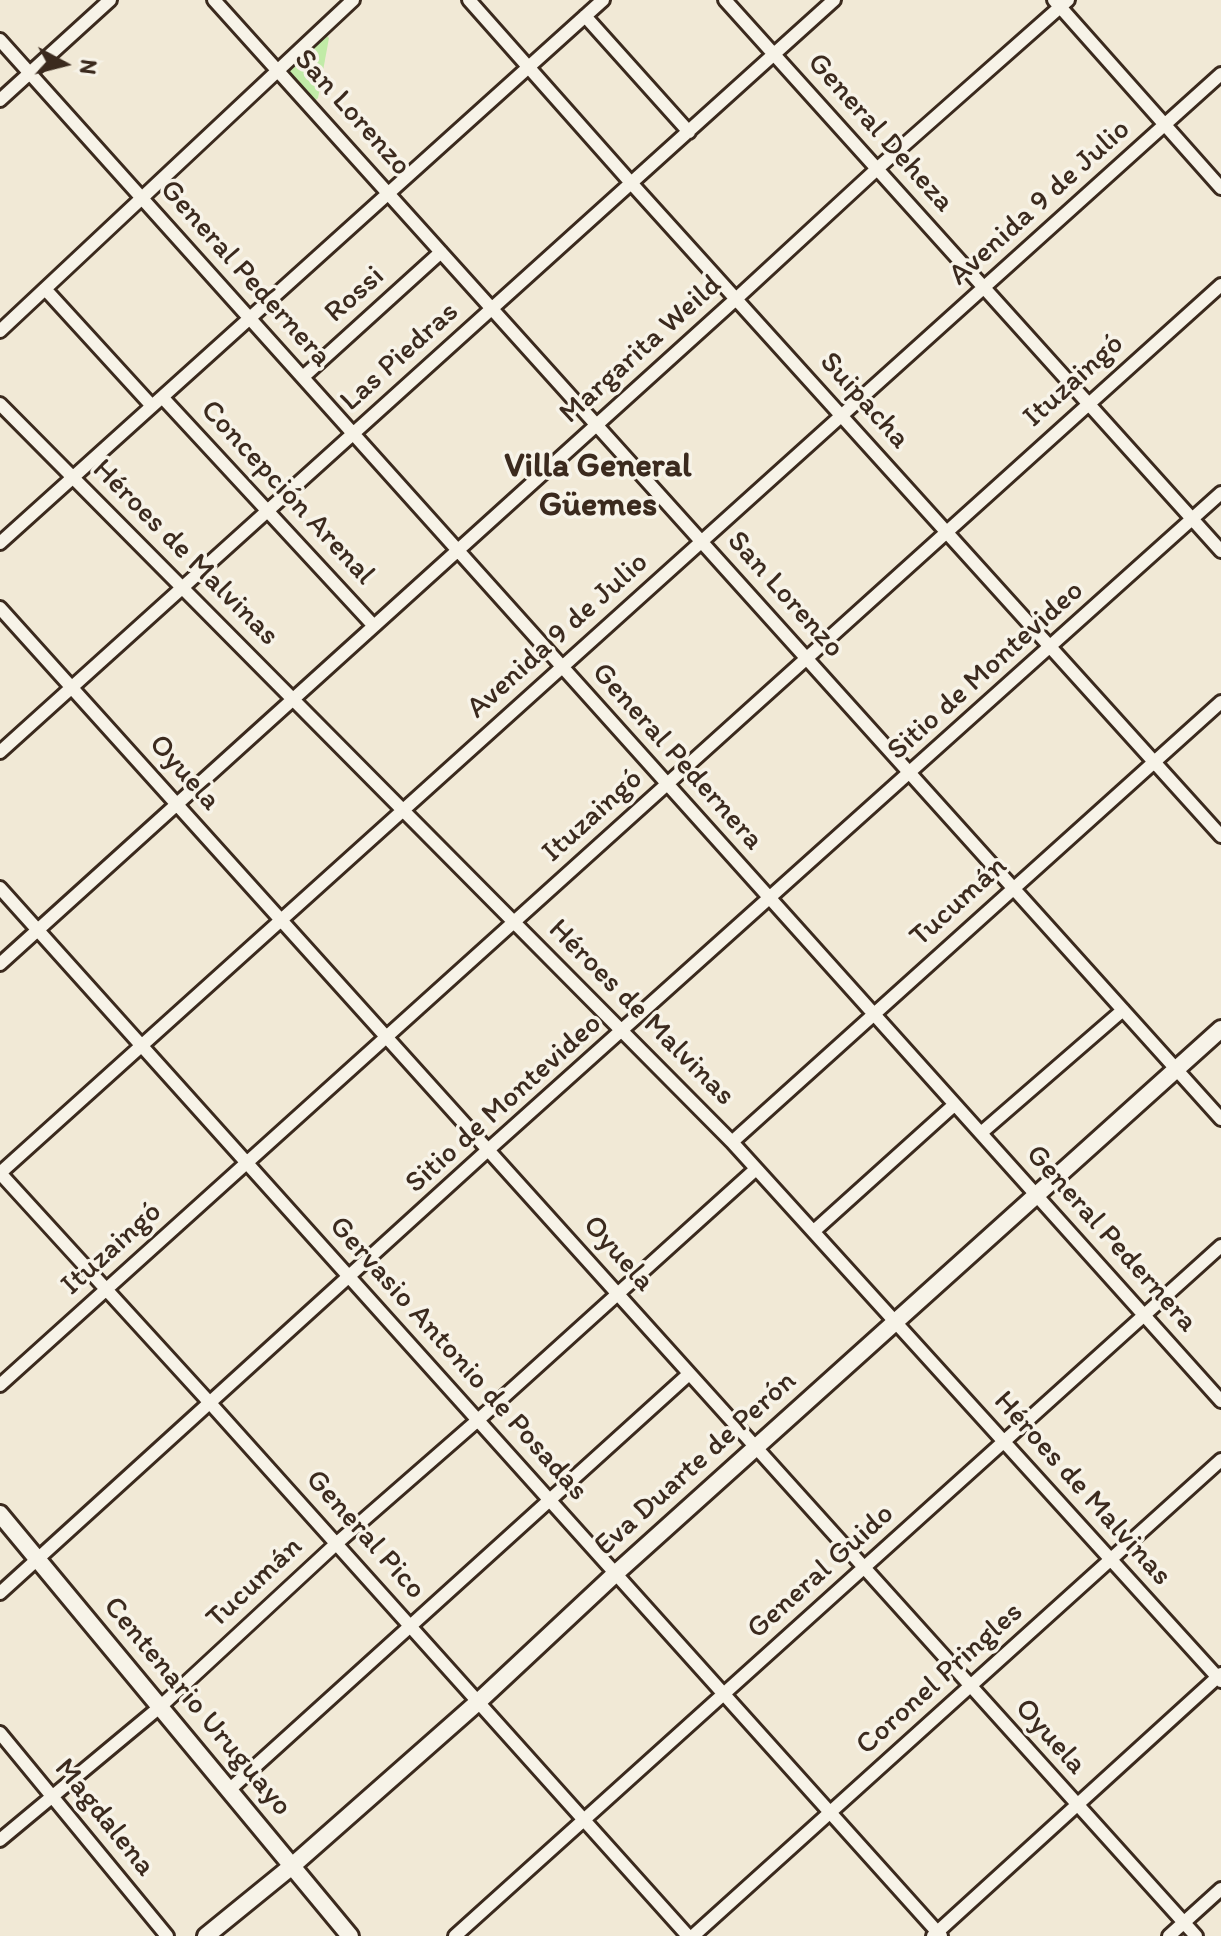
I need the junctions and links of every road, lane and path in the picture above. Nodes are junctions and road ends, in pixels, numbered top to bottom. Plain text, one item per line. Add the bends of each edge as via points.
1 (110, 0) edge
2 (214, 0) edge
3 (353, 0) edge
4 (469, 0) edge
5 (603, 0) edge
6 (725, 0) edge
7 (834, 0) edge
8 (1060, 2) edge
9 (585, 16) junction
10 (0, 40) edge
11 (774, 53) junction
12 (529, 67) junction
13 (278, 70) junction
14 (30, 73) junction
15 (1221, 74) edge
16 (0, 100) edge
17 (1165, 125) junction
18 (689, 132) junction
19 (878, 168) junction
20 (632, 184) junction
21 (1221, 188) edge
22 (390, 194) junction
23 (142, 200) junction
24 (441, 252) junction
25 (1221, 285) edge
26 (983, 289) junction
27 (46, 290) junction
28 (737, 298) junction
29 (491, 310) junction
30 (249, 319) junction
31 (0, 331) edge
32 (303, 377) junction
33 (158, 402) junction
34 (1087, 403) junction
35 (0, 404) edge
36 (842, 414) junction
37 (596, 426) junction
38 (354, 435) junction
39 (73, 478) junction
40 (1221, 493) edge
41 (269, 511) junction
42 (1192, 520) junction
43 (946, 531) junction
44 (702, 542) junction
45 (0, 543) edge
46 (457, 549) junction
47 (1221, 551) edge
48 (182, 587) junction
49 (0, 608) edge
50 (373, 625) junction
51 (1050, 647) junction
52 (807, 658) junction
53 (561, 667) junction
54 (71, 688) junction
55 (293, 698) junction
56 (1221, 702) edge
57 (0, 752) edge
58 (1154, 763) junction
59 (911, 774) junction
60 (668, 783) junction
61 (177, 803) junction
62 (404, 810) junction
63 (1221, 836) edge
64 (0, 888) edge
65 (1013, 888) junction
66 (769, 897) junction
67 (281, 919) junction
68 (514, 923) junction
69 (37, 930) junction
70 (0, 964) edge
71 (1123, 1010) junction
72 (873, 1015) junction
73 (1221, 1029) edge
74 (624, 1031) junction
75 (387, 1036) junction
76 (140, 1046) junction
77 (1177, 1070) junction
78 (954, 1105) junction
79 (1221, 1119) edge
80 (981, 1133) junction
81 (732, 1142) junction
82 (489, 1149) junction
83 (246, 1164) junction
84 (756, 1169) junction
85 (0, 1173) edge
86 (1038, 1195) junction
87 (814, 1231) junction
88 (1221, 1246) edge
89 (350, 1277) junction
90 (107, 1289) junction
91 (618, 1293) junction
92 (1144, 1315) junction
93 (896, 1322) junction
94 (689, 1374) junction
95 (0, 1385) edge
96 (1221, 1401) edge
97 (210, 1403) junction
98 (478, 1420) junction
99 (1004, 1442) junction
100 (757, 1448) junction
101 (1221, 1460) edge
102 (549, 1499) junction
103 (0, 1514) edge
104 (337, 1543) junction
105 (38, 1559) junction
106 (1110, 1560) junction
107 (863, 1568) junction
108 (615, 1574) junction
109 (0, 1593) edge
110 (411, 1626) junction
111 (1220, 1677) edge
112 (970, 1686) junction
113 (725, 1694) junction
114 (478, 1702) junction
115 (161, 1706) junction
116 (0, 1733) edge
117 (229, 1790) junction
118 (52, 1795) junction
119 (1076, 1804) junction
120 (831, 1811) junction
121 (585, 1819) junction
122 (0, 1840) edge
123 (292, 1866) junction
124 (1221, 1889) edge
125 (1184, 1923) junction
126 (937, 1935) edge
127 (167, 1936) edge
128 (206, 1936) edge
129 (350, 1936) edge
130 (455, 1936) edge
131 (690, 1936) edge
132 (1169, 1936) edge
133 (1196, 1936) edge

1 - 14 street
2 - 13 street, San Lorenzo
3 - 13 street
4 - 12 street, Suipacha
5 - 9 street
6 - 11 street, General Deheza
7 - 11 street, Las Piedras
8 - 17 street
8 - 19 street, Margarita Weild
9 - 12 street
9 - 18 street
10 - 14 street, General Pedernera
11 - 18 street, Las Piedras
11 - 19 street, General Deheza
12 - 20 street, Suipacha
12 - 22 street
13 - 22 street, San Lorenzo
13 - 23 street
14 - 16 street
14 - 23 street, General Pedernera
15 - 17 street, Avenida 9 de Julio
17 - 21 street
17 - 26 street, Avenida 9 de Julio
18 - 20 street, Las Piedras
19 - 26 street, General Deheza
19 - 28 street, Margarita Weild
20 - 28 street, Suipacha
20 - 29 street, Las Piedras
22 - 24 street, San Lorenzo
22 - 30 street
23 - 27 street
23 - 30 street, General Pedernera
24 - 29 street, San Lorenzo
24 - 32 street, Rossi
25 - 34 street, Ituzaingó
26 - 34 street, General Deheza
26 - 36 street, Avenida 9 de Julio
27 - 31 street
27 - 33 street, Concepción Arenal
28 - 36 street, Suipacha
28 - 37 street, Margarita Weild
29 - 37 street, San Lorenzo
29 - 38 street, Las Piedras
30 - 32 street, General Pedernera
30 - 33 street
32 - 38 street, General Pedernera
33 - 39 street
33 - 41 street, Concepción Arenal
34 - 42 street, General Deheza
34 - 43 street, Ituzaingó
35 - 39 street, Héroes de Malvinas
36 - 43 street, Suipacha
36 - 44 street, Avenida 9 de Julio
37 - 44 street, San Lorenzo
37 - 46 street, Margarita Weild
38 - 41 street, Las Piedras
38 - 46 street, General Pedernera
39 - 45 street
39 - 48 street, Héroes de Malvinas
40 - 42 street, Sitio de Montevideo
41 - 48 street, Las Piedras
41 - 50 street, Concepción Arenal
42 - 47 street, General Deheza
42 - 51 street, Sitio de Montevideo
43 - 51 street, Suipacha
43 - 52 street, Ituzaingó
44 - 52 street, San Lorenzo
44 - 53 street, Avenida 9 de Julio
46 - 50 street, Margarita Weild
46 - 53 street, General Pedernera
48 - 54 street, Las Piedras
48 - 55 street, Héroes de Malvinas
49 - 54 street, Oyuela
50 - 55 street, Margarita Weild
51 - 58 street, Suipacha
51 - 59 street, Sitio de Montevideo
52 - 59 street, San Lorenzo
52 - 60 street, Ituzaingó
53 - 60 street, General Pedernera
53 - 62 street, Avenida 9 de Julio
54 - 57 street, Las Piedras
54 - 61 street, Oyuela
55 - 61 street, Margarita Weild
55 - 62 street, Héroes de Malvinas
56 - 58 street, Tucumán
58 - 63 street, Suipacha
58 - 65 street, Tucumán
59 - 65 street, San Lorenzo
59 - 66 street, Sitio de Montevideo
60 - 66 street, General Pedernera
60 - 68 street, Ituzaingó
61 - 67 street, Oyuela
61 - 69 street, Margarita Weild
62 - 67 street, Avenida 9 de Julio
62 - 68 street, Héroes de Malvinas
64 - 69 street, Gervasio Antonio de Posadas
65 - 71 street, San Lorenzo
65 - 72 street, Tucumán
66 - 72 street, General Pedernera
66 - 74 street, Sitio de Montevideo
67 - 75 street, Oyuela
67 - 76 street, Avenida 9 de Julio
68 - 74 street, Héroes de Malvinas
68 - 75 street, Ituzaingó
69 - 70 street, Margarita Weild
69 - 76 street, Gervasio Antonio de Posadas
71 - 77 street, San Lorenzo
71 - 80 street
72 - 78 street, General Pedernera
72 - 81 street, Tucumán
73 - 77 main road, Eva Duarte de Perón
74 - 81 street, Héroes de Malvinas
74 - 82 street, Sitio de Montevideo
75 - 82 street, Oyuela
75 - 83 street, Ituzaingó
76 - 83 street, Gervasio Antonio de Posadas
76 - 85 street, Avenida 9 de Julio
77 - 79 street, San Lorenzo
77 - 86 main road, Eva Duarte de Perón
78 - 80 street, General Pedernera
78 - 87 street
80 - 86 street, General Pedernera
81 - 84 street, Héroes de Malvinas
82 - 89 street, Sitio de Montevideo
82 - 91 street, Oyuela
83 - 89 street, Gervasio Antonio de Posadas
83 - 90 street, Ituzaingó
84 - 87 street, Héroes de Malvinas
84 - 91 street, Tucumán
85 - 90 street, General Pico
86 - 92 street, General Pedernera
86 - 93 main road, Eva Duarte de Perón
87 - 93 street, Héroes de Malvinas
88 - 92 street, General Guido
89 - 97 street, Sitio de Montevideo
89 - 98 street, Gervasio Antonio de Posadas
90 - 95 street, Ituzaingó
90 - 97 street, General Pico
91 - 94 street, Oyuela
91 - 98 street, Tucumán
92 - 96 street, General Pedernera
92 - 99 street, General Guido
93 - 99 street, Héroes de Malvinas
93 - 100 main road, Eva Duarte de Perón
94 - 100 street, Oyuela
94 - 102 street
97 - 104 street, General Pico
97 - 105 street, Sitio de Montevideo
98 - 102 street, Gervasio Antonio de Posadas
98 - 104 street, Tucumán
99 - 106 street, Héroes de Malvinas
99 - 107 street, General Guido
100 - 107 street, Oyuela
100 - 108 main road, Eva Duarte de Perón
101 - 106 street, Coronel Pringles
102 - 108 street, Gervasio Antonio de Posadas
102 - 110 street
103 - 105 main road, Centenario Uruguayo
104 - 110 street, General Pico
104 - 115 street, Tucumán
105 - 109 street, Sitio de Montevideo
105 - 115 main road, Centenario Uruguayo
106 - 111 street, Héroes de Malvinas
106 - 112 street, Coronel Pringles
107 - 112 street, Oyuela
107 - 113 street, General Guido
108 - 113 street, Gervasio Antonio de Posadas
108 - 114 main road, Eva Duarte de Perón
110 - 114 street, General Pico
110 - 117 street
111 - 119 street
112 - 119 street, Oyuela
112 - 120 street, Coronel Pringles
113 - 120 street, Gervasio Antonio de Posadas
113 - 121 street, General Guido
114 - 121 street, General Pico
114 - 123 main road, Eva Duarte de Perón
115 - 117 main road, Centenario Uruguayo
115 - 118 street, Tucumán
116 - 118 street, Magdalena
117 - 123 main road, Centenario Uruguayo
118 - 122 street, Tucumán
118 - 127 street, Magdalena
119 - 125 street, Oyuela
119 - 126 street
120 - 126 street, Gervasio Antonio de Posadas
120 - 131 street, Coronel Pringles
121 - 130 street, General Guido
121 - 131 street, General Pico
123 - 128 main road, Eva Duarte de Perón
123 - 129 main road, Centenario Uruguayo
124 - 125 street
125 - 132 street
125 - 133 street, Oyuela

